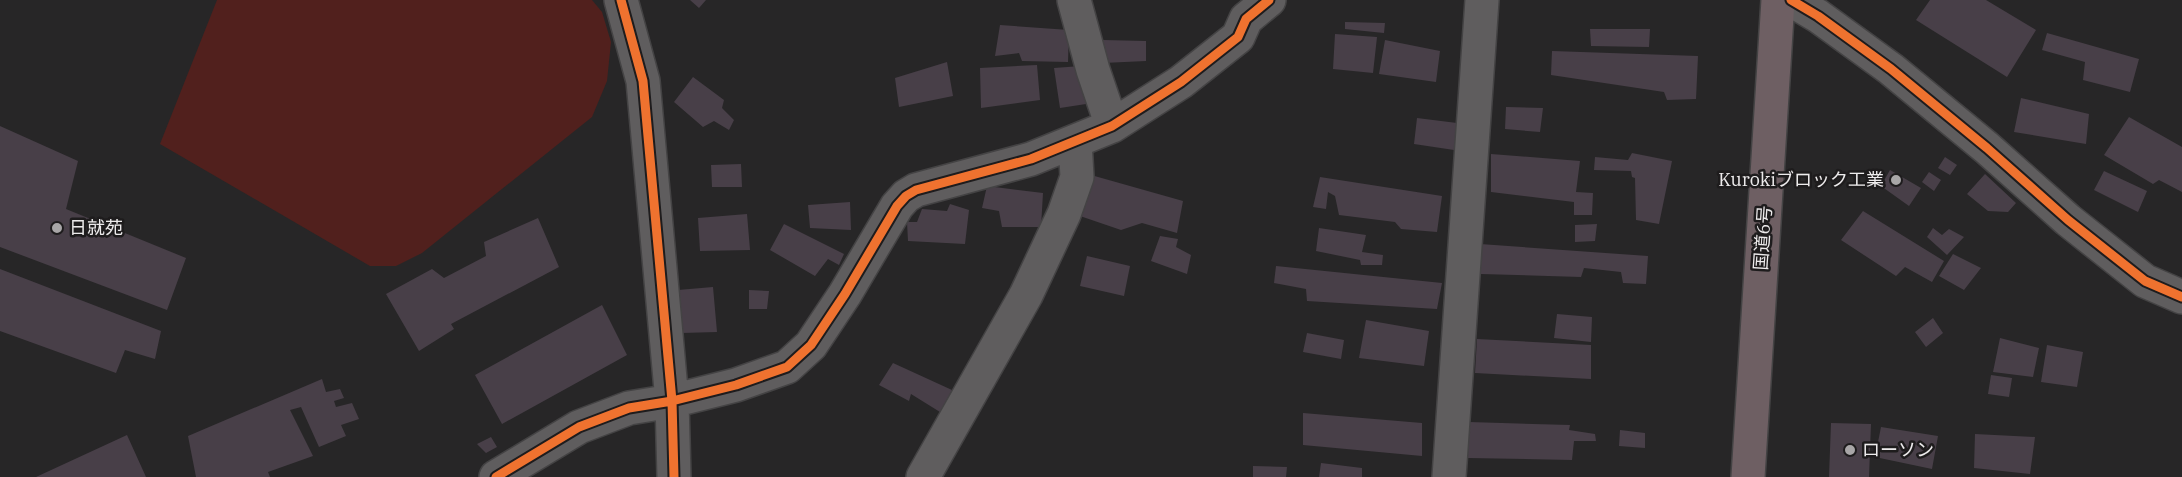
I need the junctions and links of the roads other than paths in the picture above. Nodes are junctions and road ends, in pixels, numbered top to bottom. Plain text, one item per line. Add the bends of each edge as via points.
1 (621, 0) edge
2 (1074, 0) edge
3 (1269, 0) edge
4 (1482, 0) edge
5 (1778, 0) edge
6 (1791, 0) edge
7 (1112, 126) junction
8 (1075, 141) junction
9 (2182, 297) edge
10 (672, 401) junction
11 (496, 477) edge
12 (674, 477) edge
13 (923, 477) edge
14 (1449, 477) edge
15 (1748, 477) edge

1 - 10 street via 643,81
2 - 7 street
3 - 7 street via 1246,20 1238,37 1181,82
4 - 14 street
5 - 15 highway, 国道6号
6 - 9 street via 1891,69 2145,281
7 - 8 street
8 - 10 street via 1031,159 926,186 906,196 811,345 787,367
8 - 13 street via 1077,177 1064,213 1026,295
10 - 11 street via 629,408 579,427
10 - 12 street

